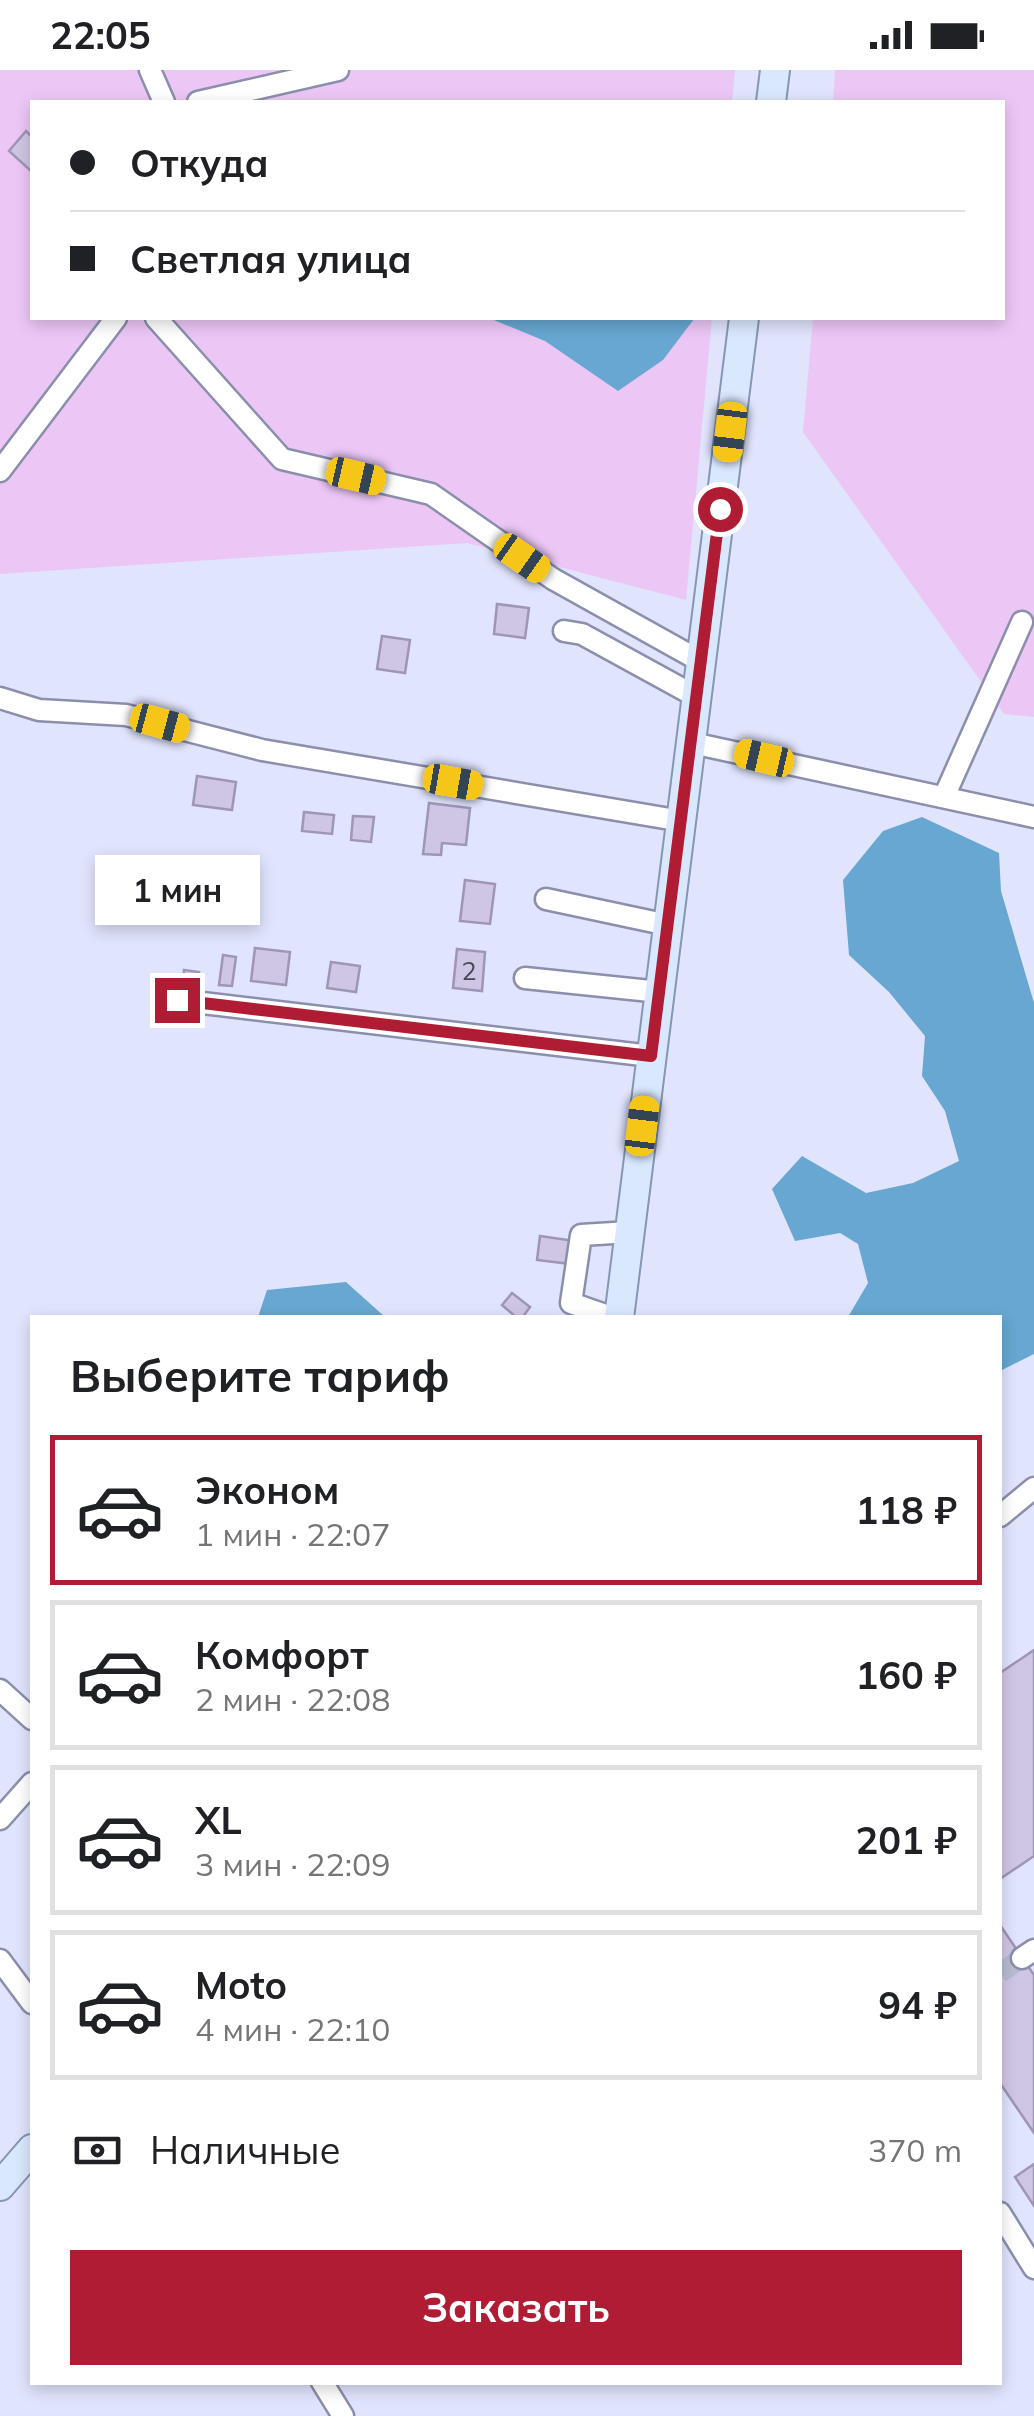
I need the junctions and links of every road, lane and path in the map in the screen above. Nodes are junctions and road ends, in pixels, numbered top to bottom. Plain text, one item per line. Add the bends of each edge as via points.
1 (150, 70) edge
2 (338, 70) edge
3 (774, 70) edge
4 (163, 100) edge
5 (207, 100) edge
6 (770, 100) edge
7 (114, 320) edge
8 (158, 320) edge
9 (744, 320) edge
10 (0, 471) edge
11 (1022, 622) dead end
12 (564, 631) dead end
13 (702, 662) junction
14 (0, 698) edge
15 (697, 698) junction
16 (692, 743) junction
17 (944, 798) junction
18 (1034, 817) edge
19 (682, 821) junction
20 (546, 898) dead end
21 (668, 925) junction
22 (525, 978) dead end
23 (660, 992) junction
24 (177, 1000) dead end
25 (651, 1056) junction
26 (630, 1232) junction
27 (606, 1315) edge
28 (616, 1315) edge
29 (1034, 1488) edge
30 (1002, 1514) edge
31 (0, 1690) edge
32 (30, 1717) edge
33 (30, 1785) edge
34 (0, 1819) edge
35 (0, 1960) edge
36 (30, 1999) edge
37 (30, 2151) edge
38 (0, 2186) edge
39 (1002, 2216) edge
40 (1034, 2268) edge
41 (324, 2385) edge
42 (343, 2416) edge

1 - 4 lane
2 - 5 lane
3 - 6 main road
7 - 10 lane
8 - 13 lane via 282,459 431,494 553,579
9 - 13 main road
11 - 17 lane
12 - 15 lane via 582,634
13 - 15 main road
14 - 19 lane via 39,710 126,714 262,750
15 - 16 main road
16 - 17 lane
16 - 19 main road
17 - 18 lane
19 - 21 main road
20 - 21 lane
21 - 23 main road
22 - 23 lane
23 - 25 main road
24 - 25 lane
25 - 26 main road
26 - 27 lane via 581,1234 571,1304
26 - 28 main road
29 - 30 lane
31 - 32 lane
33 - 34 lane
35 - 36 lane
37 - 38 main road
39 - 40 lane
41 - 42 lane

